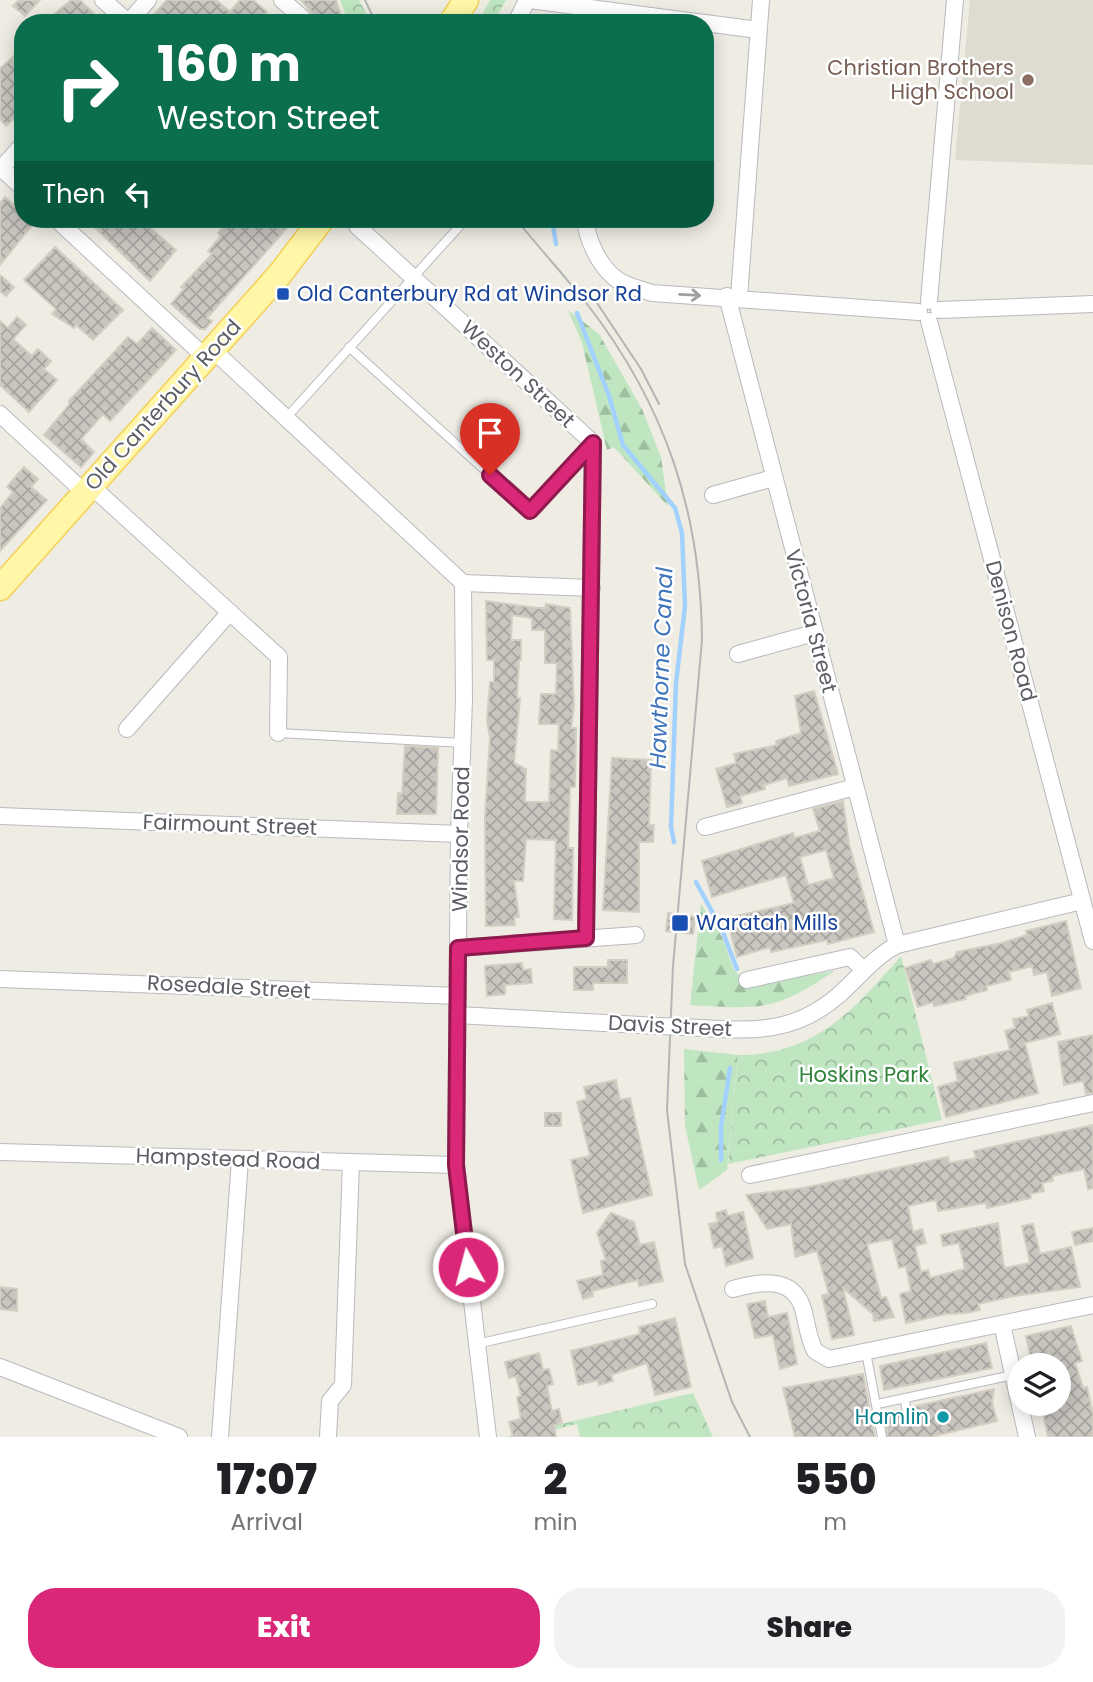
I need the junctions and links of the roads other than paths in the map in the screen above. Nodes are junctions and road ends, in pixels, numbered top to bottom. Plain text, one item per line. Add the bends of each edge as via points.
1 (103, 0) edge
2 (148, 0) edge
3 (282, 0) edge
4 (529, 0) edge
5 (761, 0) edge
6 (955, 0) edge
7 (119, 14) edge
8 (136, 14) edge
9 (298, 14) edge
10 (589, 14) edge
11 (714, 24) edge
12 (758, 30) junction
13 (2, 162) edge
14 (14, 177) edge
15 (66, 228) edge
16 (316, 228) edge
17 (362, 228) edge
18 (458, 228) edge
19 (586, 228) edge
20 (413, 277) junction
21 (733, 297) junction
22 (1093, 304) edge
23 (929, 311) junction
24 (349, 347) junction
25 (209, 353) junction
26 (0, 414) edge
27 (287, 417) junction
28 (593, 443) junction
29 (773, 478) junction
30 (87, 488) junction
31 (713, 495) dead end
32 (463, 583) junction
33 (0, 588) edge
34 (592, 588) junction
35 (230, 612) junction
36 (814, 633) junction
37 (738, 654) dead end
38 (127, 729) dead end
39 (278, 733) joint
40 (463, 743) junction
41 (855, 787) junction
42 (0, 817) edge
43 (705, 827) dead end
44 (459, 834) junction
45 (1082, 901) junction
46 (636, 934) dead end
47 (586, 938) junction
48 (1093, 941) edge
49 (897, 945) junction
50 (458, 948) junction
51 (864, 970) junction
52 (0, 979) edge
53 (747, 980) dead end
54 (458, 996) junction
55 (457, 1015) junction
56 (1093, 1103) edge
57 (0, 1152) edge
58 (240, 1159) junction
59 (351, 1162) junction
60 (456, 1165) junction
61 (750, 1175) dead end
62 (733, 1289) dead end
63 (652, 1304) dead end
64 (1093, 1305) edge
65 (1002, 1324) junction
66 (477, 1344) junction
67 (866, 1352) junction
68 (1008, 1353) edge
69 (0, 1367) edge
70 (1008, 1376) edge
71 (905, 1398) junction
72 (882, 1403) dead end
73 (906, 1408) dead end
74 (1022, 1416) edge
75 (179, 1437) edge
76 (220, 1437) edge
77 (328, 1437) edge
78 (488, 1437) edge
79 (882, 1437) edge
80 (1027, 1437) edge

1 - 7 street
2 - 8 street
3 - 9 street
4 - 10 street
5 - 12 street, Victoria Street
6 - 23 street, Denison Road
11 - 12 street
12 - 21 street, Victoria Street
13 - 14 street
15 - 25 street
16 - 25 main road, Old Canterbury Road
17 - 20 street, Weston Street
18 - 20 lane
19 -> 21 street via 601,262 617,280 652,293
20 - 24 lane
20 - 28 street, Weston Street
21 - 23 street
21 - 29 street, Victoria Street
22 - 23 street
23 - 45 street, Denison Road
24 - 27 lane
24 - 28 lane via 530,511
25 - 27 street
25 - 30 main road, Old Canterbury Road
26 - 30 street
27 - 32 street
28 - 34 street, Weston Street
29 - 31 street
29 - 36 street, Victoria Street
30 - 33 main road, Old Canterbury Road
30 - 35 street
32 - 34 street
32 - 40 street, Windsor Road
34 - 47 street, Weston Street
35 - 38 street
35 - 39 street via 279,657
36 - 37 street
36 - 41 street, Victoria Street
39 - 40 lane
40 - 44 street, Windsor Road
41 - 43 street
41 - 49 street, Victoria Street
42 - 44 street, Fairmount Street
44 - 50 street, Windsor Road
45 - 48 street, Denison Road
45 - 49 street, Davis Street
46 - 47 street
47 - 50 street
49 - 51 street, Davis Street
50 - 54 street, Windsor Road
51 - 53 street via 849,957
51 - 55 street, Davis Street, bridge via 822,1008 790,1024 753,1030
52 - 54 street, Rosedale Street
54 - 55 street, Windsor Road
55 - 60 street, Windsor Road
56 - 61 street
57 - 58 street, Hampstead Road
58 - 59 street, Hampstead Road
58 - 76 street
59 - 60 street, Hampstead Road
59 - 77 street via 343,1385 330,1401
60 - 66 street, Windsor Road
62 - 67 street via 777,1283 800,1301 812,1345 821,1357
63 - 66 lane
64 - 65 street
65 - 67 street
65 - 68 street
66 - 78 street, Windsor Road
67 - 79 lane
69 - 75 street
70 - 71 lane
71 - 72 lane
71 - 73 lane
74 - 80 street

